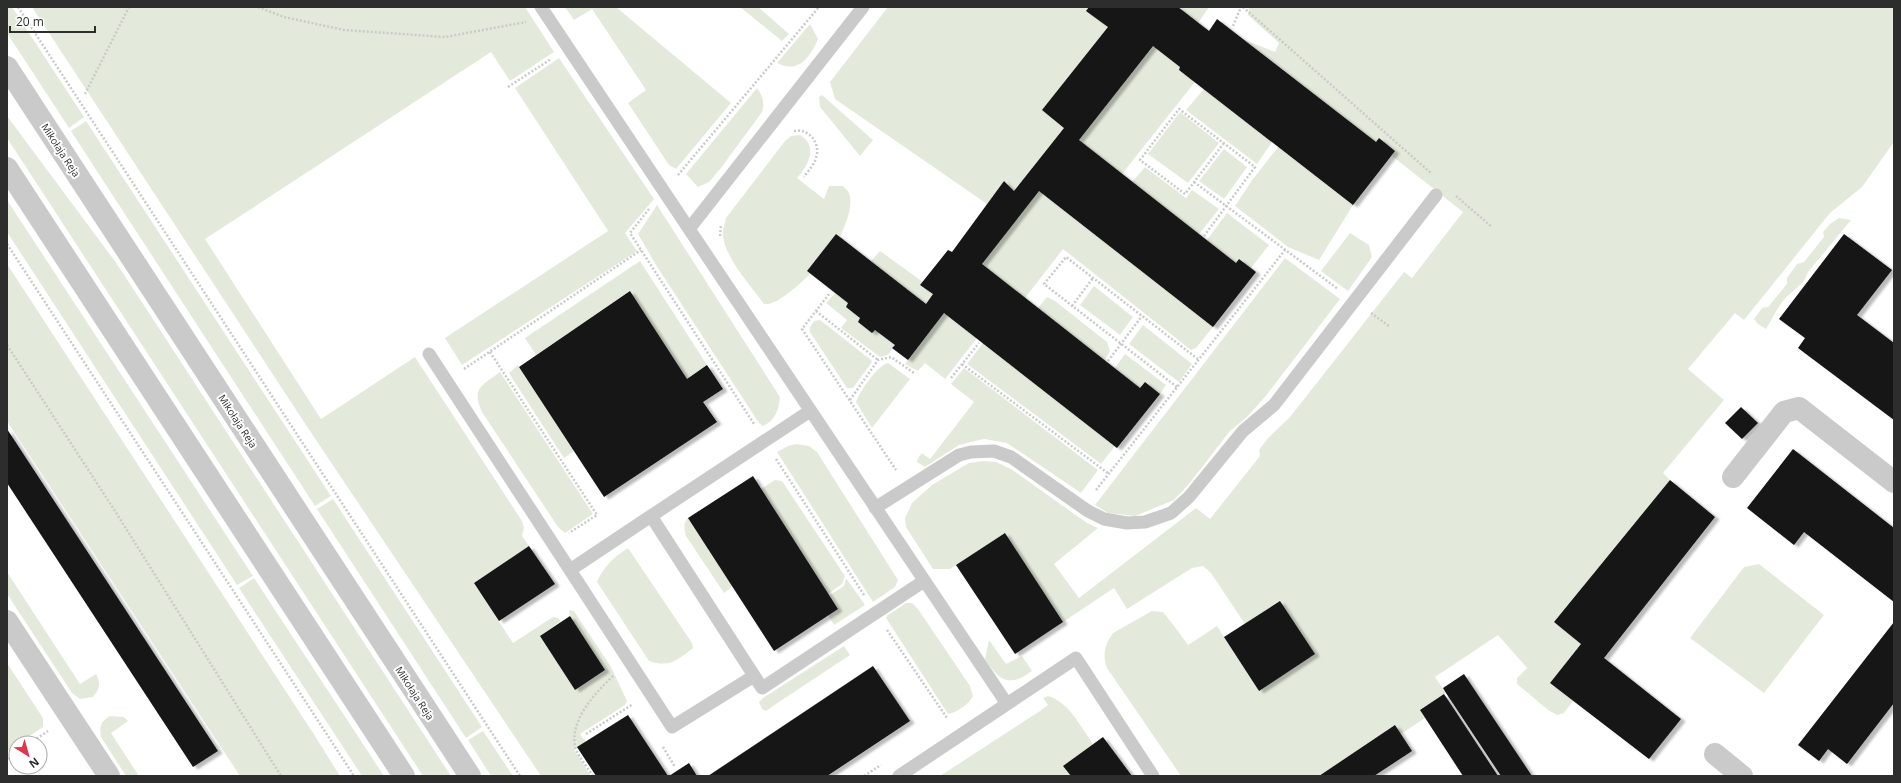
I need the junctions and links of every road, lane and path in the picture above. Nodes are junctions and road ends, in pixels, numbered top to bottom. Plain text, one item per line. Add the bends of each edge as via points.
1 (18, 7) edge
2 (129, 7) edge
3 (258, 7) edge
4 (819, 7) edge
5 (863, 7) edge
6 (1242, 7) edge
7 (544, 11) edge
8 (1234, 26) dead end
9 (568, 47) junction
10 (7, 67) edge
11 (508, 87) dead end
12 (85, 94) dead end
13 (791, 132) dead end
14 (1224, 143) junction
15 (7, 168) edge
16 (1433, 174) dead end
17 (804, 177) dead end
18 (1194, 182) junction
19 (1450, 190) dead end
20 (664, 191) junction
21 (1436, 195) dead end
22 (1226, 206) junction
23 (722, 222) dead end
24 (1492, 227) dead end
25 (689, 229) junction
26 (1204, 236) dead end
27 (720, 239) dead end
28 (7, 244) edge
29 (641, 250) junction
30 (1285, 250) junction
31 (1093, 278) junction
32 (829, 294) dead end
33 (1354, 301) junction
34 (1072, 306) junction
35 (816, 311) junction
36 (1142, 316) junction
37 (1389, 326) dead end
38 (979, 343) dead end
39 (1122, 344) junction
40 (7, 345) edge
41 (490, 352) junction
42 (429, 354) dead end
43 (878, 360) junction
44 (1199, 360) junction
45 (1108, 361) dead end
46 (962, 364) junction
47 (914, 373) dead end
48 (951, 378) dead end
49 (447, 381) junction
50 (1177, 387) junction
51 (850, 400) junction
52 (810, 411) junction
53 (765, 442) junction
54 (1109, 474) junction
55 (1733, 477) dead end
56 (1894, 482) edge
57 (908, 487) junction
58 (1083, 507) junction
59 (875, 508) junction
60 (651, 516) junction
61 (552, 544) junction
62 (570, 570) junction
63 (924, 581) junction
64 (876, 613) junction
65 (7, 621) edge
66 (629, 662) junction
67 (754, 676) junction
68 (635, 703) dead end
69 (1007, 704) junction
70 (949, 722) dead end
71 (53, 727) dead end
72 (586, 734) dead end
73 (42, 735) edge
74 (1714, 754) dead end
75 (884, 764) dead end
76 (109, 776) edge
77 (281, 776) edge
78 (354, 776) edge
79 (404, 776) edge
80 (470, 776) edge
81 (520, 776) edge
82 (593, 776) edge
83 (864, 776) edge
84 (900, 776) edge
85 (1153, 776) edge
86 (1742, 776) edge

1 - 81 path
2 - 12 path
3 - 7 path via 284,17 344,30 444,37 526,22
4 - 20 path
5 - 25 lane
6 - 8 path
6 - 16 path
7 - 9 lane
9 - 11 path
9 - 20 lane
10 - 80 street, Mikołaja Reja
13 - 17 path via 799,130 810,134 816,142 816,160
14 - 18 path
14 - 18 path via 1179,109 1140,160 1185,194
14 - 22 path via 1254,167
15 - 79 street
18 - 22 path
19 - 24 path
20 - 25 lane
20 - 29 path via 630,232
21 - 33 lane
22 - 26 path
22 - 30 path
23 - 27 path
25 - 52 lane
28 - 78 path
29 - 41 path
29 - 53 path
30 - 33 path
30 - 44 path
31 - 34 path
31 - 34 path via 1066,257 1044,284
31 - 36 path
32 - 35 path
33 - 37 path
33 - 58 lane via 1274,404 1243,431 1189,497 1171,513 1145,522 1127,523 1104,519
34 - 39 path
35 - 43 path
35 - 51 path via 802,329
36 - 39 path
36 - 44 path
38 - 46 path
39 - 45 path
39 - 50 path
40 - 77 path via 115,511
41 - 49 path
41 - 61 path via 597,515
42 - 49 lane
43 - 47 path via 891,357
43 - 51 path
44 - 50 path
46 - 48 path
46 - 54 path
49 - 61 lane
50 - 54 path
51 - 57 path
52 - 53 lane
52 - 59 lane
53 - 60 lane
53 - 64 path
54 - 58 path
55 - 56 street via 1784,412 1799,408
57 - 58 lane via 959,455 994,451 1011,457
57 - 59 lane
59 - 63 lane
60 - 62 lane
60 - 67 lane
61 - 62 lane
62 - 66 lane
63 - 64 lane
63 - 69 lane
64 - 67 lane via 762,688
64 - 70 path
65 - 76 street
66 - 67 lane via 672,727
66 - 82 path via 600,689 582,712 574,738 576,750
68 - 72 path
69 - 84 lane
69 - 85 lane via 1076,658
71 - 73 path
74 - 86 street
75 - 83 path

